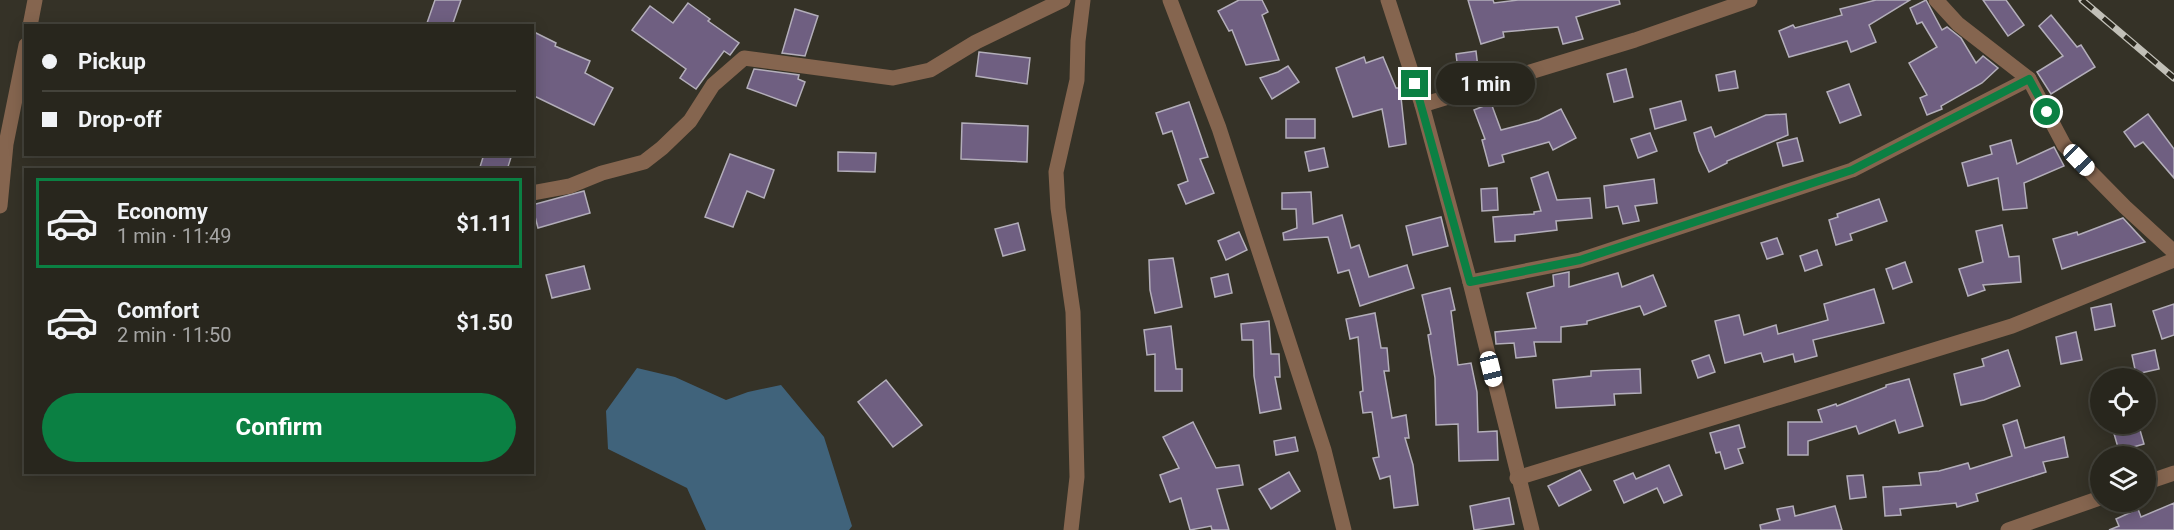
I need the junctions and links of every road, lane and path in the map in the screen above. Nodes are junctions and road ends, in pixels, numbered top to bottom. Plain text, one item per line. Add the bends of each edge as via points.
1 (35, 0) edge
2 (1063, 0) edge
3 (1083, 0) edge
4 (1170, 0) edge
5 (1388, 0) edge
6 (1750, 0) edge
7 (1936, 0) edge
8 (30, 24) edge
9 (24, 54) edge
10 (2029, 79) junction
11 (1422, 105) junction
12 (3, 144) edge
13 (534, 193) edge
14 (0, 206) edge
15 (2174, 252) edge
16 (2174, 260) edge
17 (1470, 282) junction
18 (2174, 473) edge
19 (1517, 478) junction
20 (2156, 479) edge
21 (2090, 501) edge
22 (1071, 530) edge
23 (1344, 530) edge
24 (1532, 530) edge
25 (2008, 530) edge

1 - 8 street
2 - 13 street via 976,42 930,70 893,78 744,58 713,85 690,121 644,162 570,186
3 - 22 street via 1077,80 1056,172 1073,312 1077,477
4 - 23 street via 1219,128 1324,450
5 - 11 street
6 - 11 street via 1635,40
7 - 10 street via 1958,24
9 - 12 street
10 - 15 street via 2064,145
10 - 17 street via 1852,170 1580,260
11 - 17 street
12 - 14 street
16 - 19 street via 2012,326
17 - 19 street
18 - 20 street
19 - 24 street
21 - 25 street

